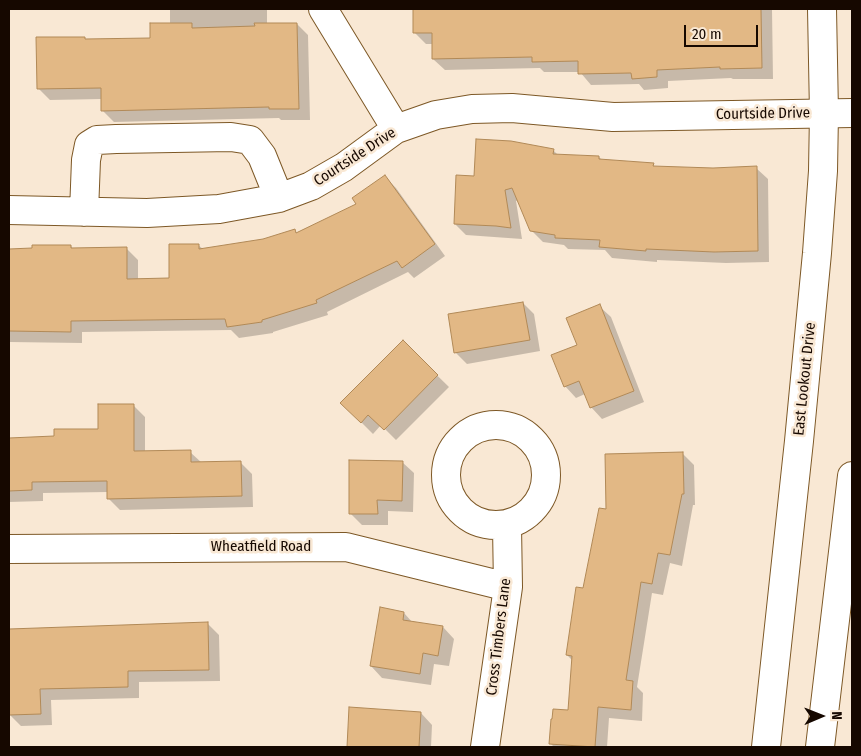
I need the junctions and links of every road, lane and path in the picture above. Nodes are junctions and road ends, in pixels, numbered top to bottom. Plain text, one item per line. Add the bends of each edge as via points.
1 (323, 9) edge
2 (822, 9) edge
3 (824, 112) junction
4 (852, 113) edge
5 (396, 129) junction
6 (279, 198) junction
7 (9, 210) edge
8 (84, 212) junction
9 (852, 476) edge
10 (507, 526) dead end
11 (9, 549) edge
12 (508, 587) junction
13 (485, 747) edge
14 (766, 747) edge
15 (820, 747) edge

1 - 5 street
2 - 3 street, East Lookout Drive
3 - 4 street, Courtside Drive
3 - 5 street, Courtside Drive via 612,117 512,108 482,109 436,114
3 - 14 street, East Lookout Drive via 823,171 811,317
5 - 6 street, Courtside Drive via 344,167 311,186
6 - 8 street, Courtside Drive via 219,209
6 - 8 street via 262,156 250,140 231,137 97,140 89,145 86,160
7 - 8 street, Courtside Drive
9 - 15 street
10 - 12 street, Cross Timbers Lane
11 - 12 street, Wheatfield Road via 346,547
12 - 13 street, Cross Timbers Lane

